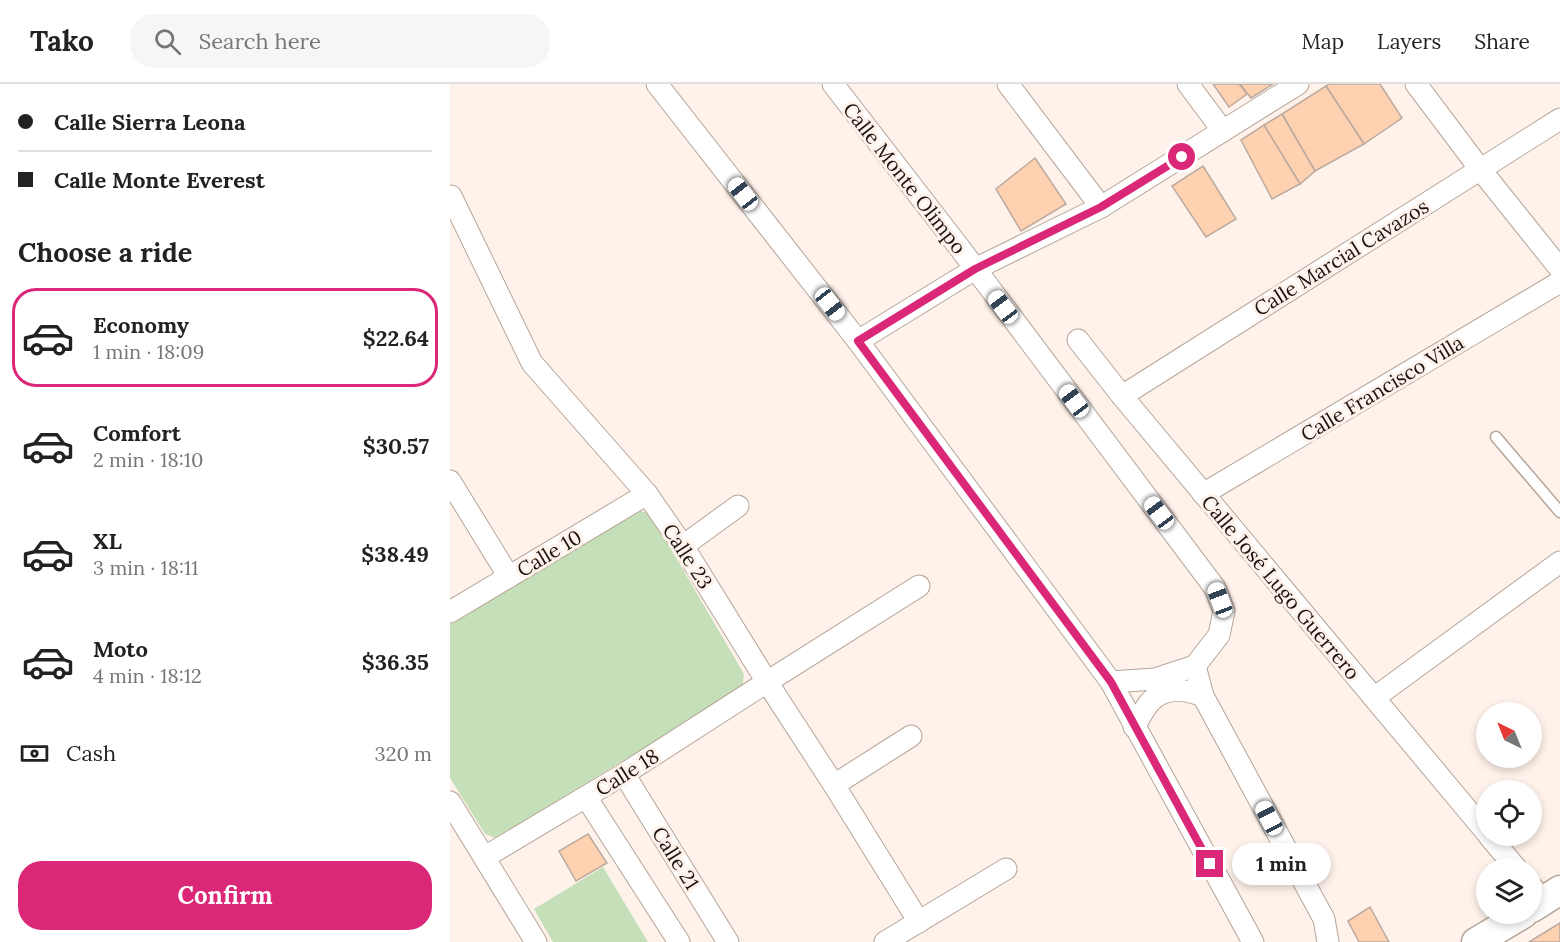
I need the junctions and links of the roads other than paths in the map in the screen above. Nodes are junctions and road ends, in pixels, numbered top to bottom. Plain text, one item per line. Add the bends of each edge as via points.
1 (657, 84) edge
2 (833, 84) edge
3 (1008, 84) edge
4 (1188, 84) edge
5 (1298, 84) edge
6 (1416, 84) edge
7 (1560, 119) edge
8 (1223, 132) junction
9 (1480, 169) junction
10 (452, 196) dead end
11 (1101, 207) junction
12 (975, 269) junction
13 (1560, 269) edge
14 (1560, 282) edge
15 (1078, 340) dead end
16 (858, 341) junction
17 (1122, 396) junction
18 (1496, 437) dead end
19 (450, 481) edge
20 (647, 494) junction
21 (1203, 494) junction
22 (738, 506) dead end
23 (1560, 512) edge
24 (683, 546) junction
25 (1560, 562) edge
26 (509, 577) junction
27 (919, 586) dead end
28 (450, 612) edge
29 (1195, 666) junction
30 (767, 681) junction
31 (1111, 682) junction
32 (1203, 696) junction
33 (1374, 698) junction
34 (1134, 726) junction
35 (911, 736) dead end
36 (624, 774) junction
37 (834, 785) junction
38 (586, 797) junction
39 (450, 802) edge
40 (1476, 820) edge
41 (1498, 846) edge
42 (485, 857) junction
43 (1508, 858) edge
44 (1006, 869) dead end
45 (919, 922) junction
46 (1503, 924) edge
47 (536, 942) edge
48 (679, 942) edge
49 (728, 942) edge
50 (885, 942) edge
51 (1253, 942) edge
52 (1328, 942) edge
53 (1476, 942) edge

1 - 16 street
2 - 12 street, Calle Monte Olimpo
3 - 11 street
4 - 8 street
5 - 8 street
6 - 9 street
7 - 9 street, Calle Marcial Cavazos
8 - 11 street
9 - 13 street
9 - 17 street, Calle Marcial Cavazos
10 - 20 street, Calle 23 via 531,363
11 - 12 street
12 - 16 street
12 - 29 street, Calle Monte Olimpo via 1215,588 1224,611 1219,635
14 - 21 street, Calle Francisco Villa
15 - 17 street, Calle José Lugo Guerrero
16 - 31 street
17 - 21 street, Calle José Lugo Guerrero
18 - 23 lane
19 - 26 street
20 - 24 street, Calle 23
20 - 26 street, Calle 10
21 - 33 street, Calle José Lugo Guerrero
22 - 24 street
24 - 30 street, Calle 23
25 - 33 street
26 - 28 street, Calle 10
27 - 30 street, Calle 18
29 - 31 street via 1155,679
29 - 32 street
30 - 36 street, Calle 18
30 - 37 street, Calle 23
31 - 34 street
32 - 34 street via 1187,690 1160,694
32 - 52 street via 1324,919
33 - 40 street, Calle José Lugo Guerrero
34 - 51 street
35 - 37 street
36 - 38 street, Calle 18
36 - 49 street, Calle 21
37 - 45 street, Calle 23
38 - 42 street, Calle 18
38 - 48 street
39 - 42 street
41 - 43 street, Calle José Lugo Guerrero
42 - 47 street
44 - 45 street
45 - 50 street
46 - 53 street

